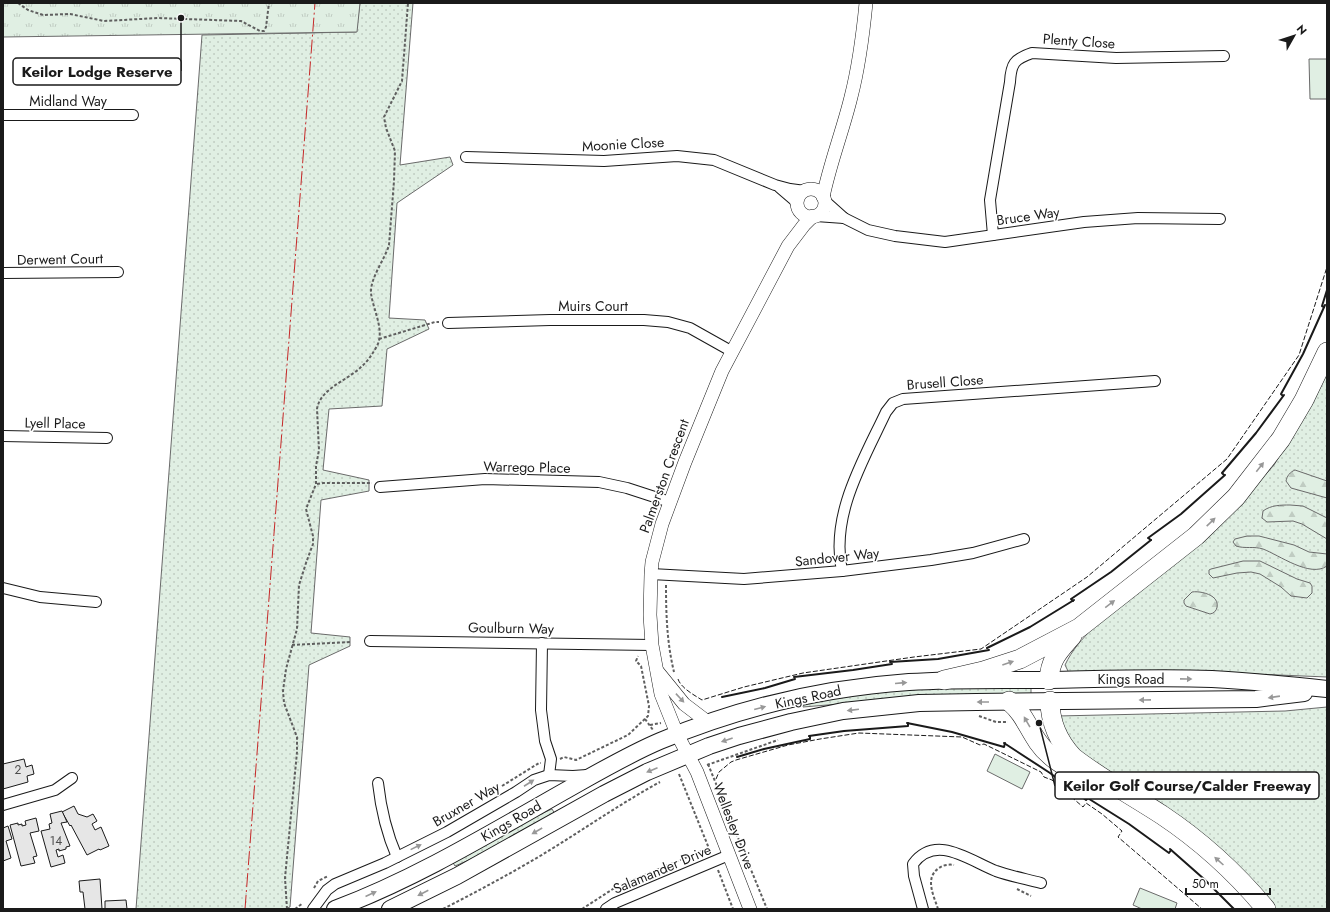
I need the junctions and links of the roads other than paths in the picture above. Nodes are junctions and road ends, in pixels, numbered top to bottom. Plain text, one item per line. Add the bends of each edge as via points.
1 (866, 3) edge
2 (1224, 56) dead end
3 (3, 115) edge
4 (134, 115) dead end
5 (833, 155) junction
6 (466, 158) dead end
7 (775, 184) junction
8 (807, 190) junction
9 (824, 199) junction
10 (799, 208) junction
11 (815, 216) junction
12 (844, 218) junction
13 (1220, 218) dead end
14 (993, 235) junction
15 (788, 246) junction
16 (118, 272) dead end
17 (3, 273) edge
18 (448, 323) road end
19 (731, 352) junction
20 (1327, 352) edge
21 (1155, 381) dead end
22 (3, 436) edge
23 (107, 438) dead end
24 (380, 487) road end
25 (670, 502) junction
26 (1024, 539) dead end
27 (842, 571) junction
28 (651, 574) junction
29 (3, 588) edge
30 (96, 602) dead end
31 (1079, 628) junction
32 (370, 641) dead end
33 (542, 643) junction
34 (652, 645) junction
35 (656, 669) junction
36 (944, 680) junction
37 (1049, 680) junction
38 (1327, 689) edge
39 (1009, 701) junction
40 (1050, 701) junction
41 (709, 723) junction
42 (674, 727) junction
43 (691, 761) junction
44 (549, 775) junction
45 (592, 775) junction
46 (72, 778) dead end
47 (378, 783) dead end
48 (1135, 798) junction
49 (3, 805) edge
50 (729, 855) junction
51 (397, 857) junction
52 (1041, 883) dead end
53 (313, 909) edge
54 (335, 909) edge
55 (390, 909) edge
56 (606, 909) edge
57 (750, 909) edge
58 (923, 909) edge
59 (1266, 909) edge

1 - 5 street via 858,68
2 - 14 street, Plenty Close via 1116,58 1032,52 1020,57 1010,71 990,200
3 - 4 street, Midland Way
5 - 8 street via 816,182
5 - 9 street
6 - 7 street, Moonie Close via 604,161 677,156 714,160
7 - 8 street, Moonie Close via 790,189
7 - 10 street, Moonie Close
8 - 9 street via 818,191
8 - 10 street via 799,197
9 - 11 street via 823,210
9 - 12 street, Bruce Way
10 - 11 street via 805,215
10 - 15 street, Palmerston Crescent
11 - 12 street, Bruce Way
11 - 15 street, Palmerston Crescent via 804,225
12 - 14 street, Bruce Way via 868,230 945,242
13 - 14 street, Bruce Way via 1138,218 1084,222
15 - 19 street, Palmerston Crescent
16 - 17 street, Derwent Court
18 - 19 street, Muirs Court via 550,320 668,322 690,328
19 - 25 street, Palmerston Crescent
31 -> 20 highway via 1196,536 1236,497 1281,439 1304,400
21 - 27 street, Brusell Close via 903,399 894,403 886,412 850,492 840,528
22 - 23 street, Lyell Place
24 - 25 street, Warrego Place via 485,479 599,482
25 - 28 street, Palmerston Crescent via 657,542
26 - 27 street, Sandover Way via 973,553
27 - 28 street, Sandover Way via 744,578
28 - 34 street, Palmerston Crescent
29 - 30 street via 40,597
36 -> 31 highway via 1020,659
31 - 37 highway via 1055,656
32 - 33 street, Goulburn Way
33 - 34 street, Goulburn Way
33 - 44 street via 541,710 545,741 551,759
34 - 35 street, Palmerston Crescent
35 -> 41 street via 684,704
35 - 42 street, Palmerston Crescent via 661,694
36 - 37 main road, Kings Road
41 -> 36 main road, Kings Road via 761,707 825,693 878,685
37 -> 38 main road, Kings Road via 1214,679
37 - 40 main road
38 -> 40 main road, Kings Road via 1256,699
39 - 40 main road, Kings Road
39 -> 43 main road, Kings Road via 940,702 832,713 751,732
48 -> 39 highway via 1055,760 1038,742 1017,708
40 - 48 highway via 1050,713 1055,729 1073,757
41 - 42 main road, Kings Road
42 - 43 street, Wellesley Drive
42 - 45 main road, Kings Road via 653,744
43 - 50 street, Wellesley Drive
43 -> 55 main road, Kings Road via 647,772 622,784 457,876
44 - 45 street, Bruxner Way
51 -> 44 street, Bruxner Way via 447,832 534,780
54 -> 45 main road, Kings Road via 441,860
46 - 49 street via 55,790
47 - 51 street via 388,837
59 -> 48 highway via 1209,851 1179,827
50 - 56 street, Salamander Drive
50 - 57 street, Wellesley Drive
51 - 53 street, Bruxner Way via 335,884 327,890
52 - 58 street via 997,871 952,850 936,850 921,855 913,864

